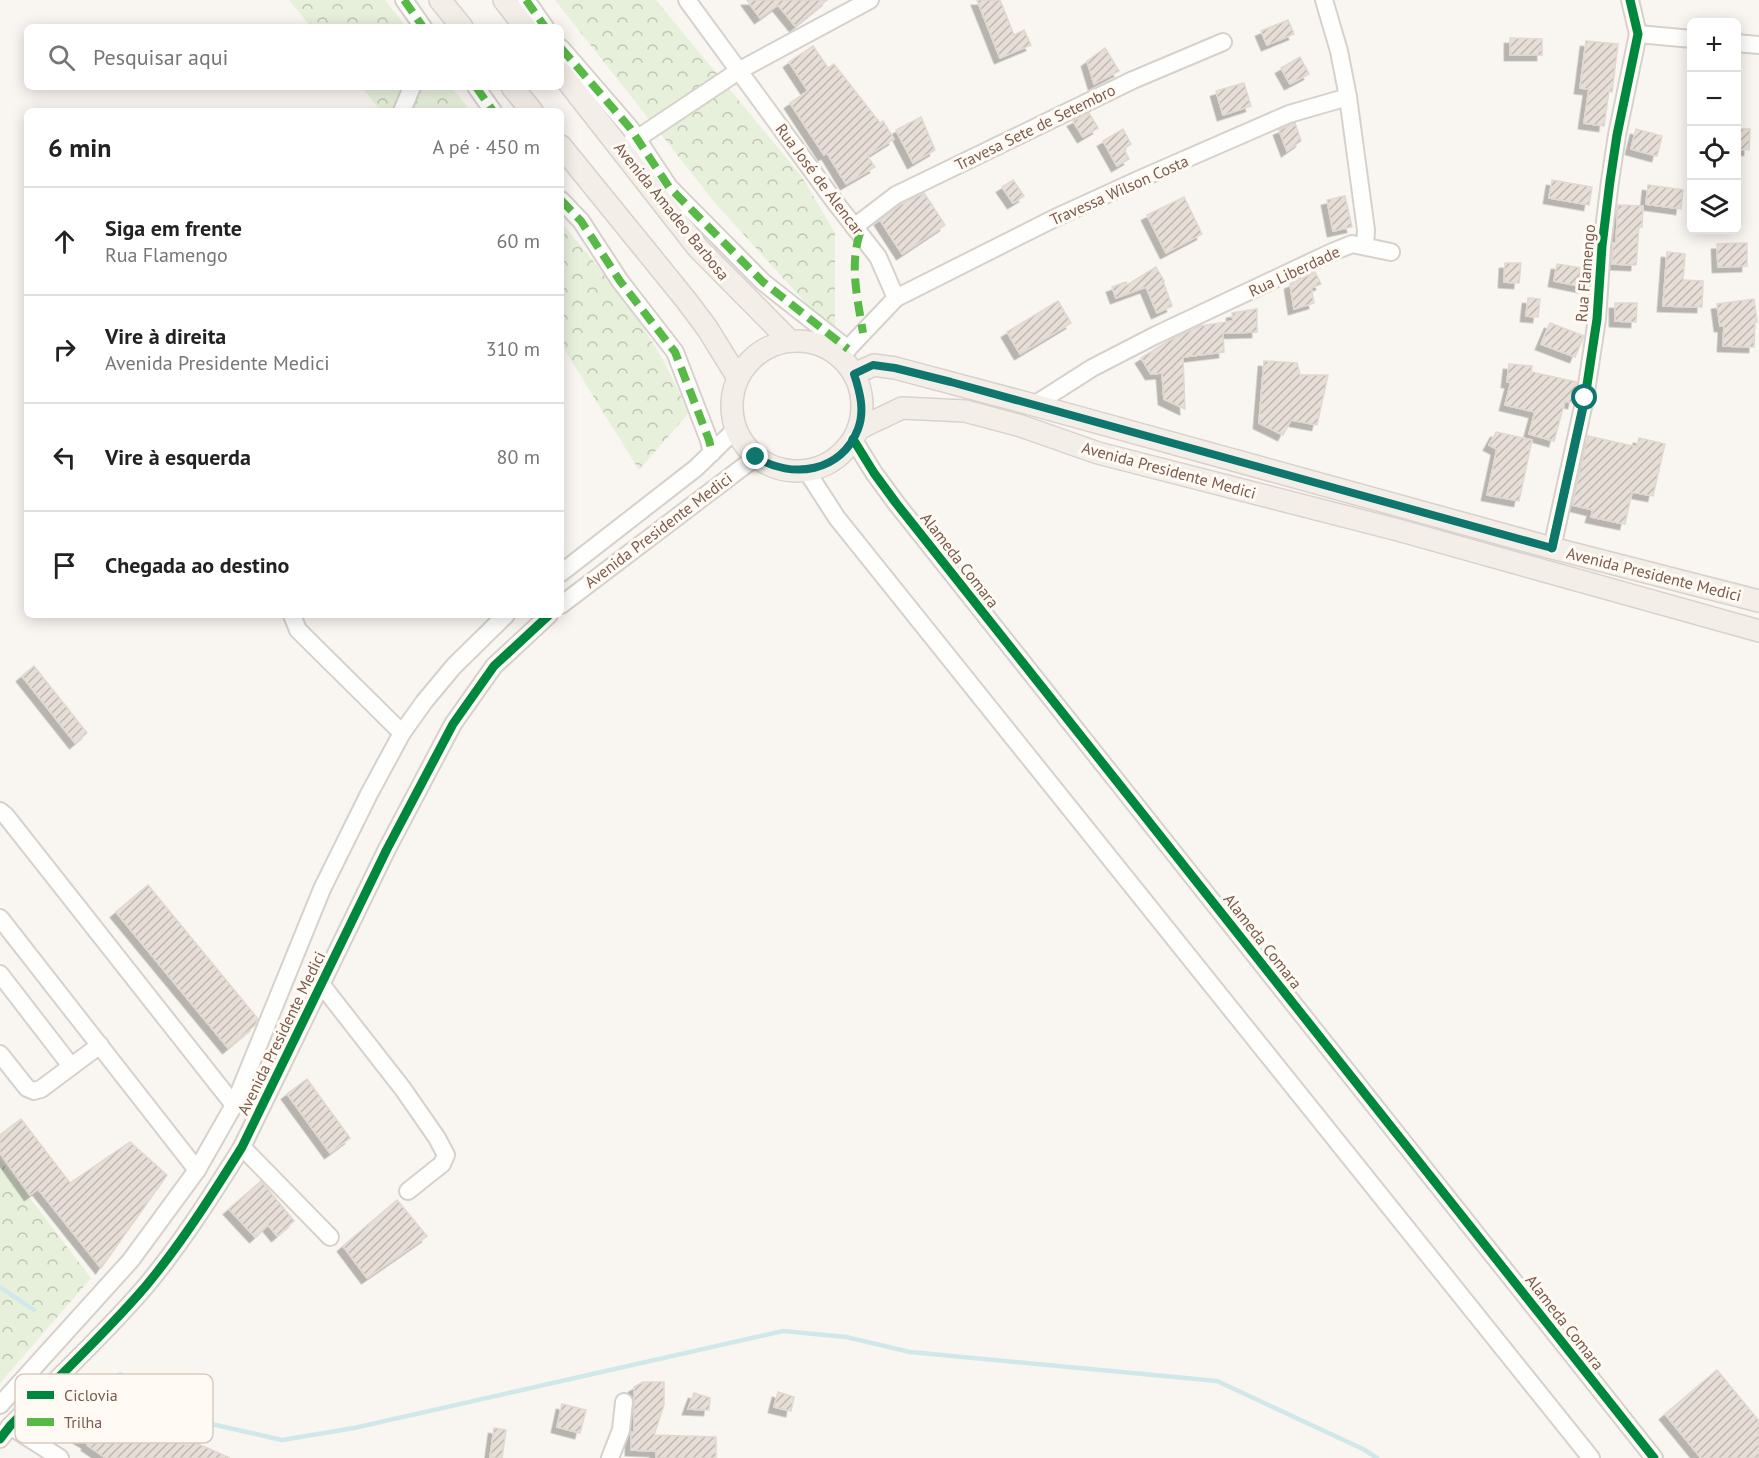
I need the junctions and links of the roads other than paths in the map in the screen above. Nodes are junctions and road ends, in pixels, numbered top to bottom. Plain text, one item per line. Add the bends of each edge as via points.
1 (404, 0) edge
2 (440, 0) edge
3 (504, 0) edge
4 (526, 0) edge
5 (687, 0) edge
6 (870, 0) edge
7 (1324, 0) edge
8 (1630, 0) edge
9 (421, 24) edge
10 (460, 24) edge
11 (523, 24) edge
12 (543, 24) edge
13 (1638, 34) junction
14 (1687, 39) edge
15 (1223, 42) dead end
16 (1741, 43) edge
17 (1759, 45) edge
18 (564, 51) edge
19 (740, 70) junction
20 (564, 76) edge
21 (411, 90) edge
22 (478, 90) edge
23 (514, 90) edge
24 (1348, 97) junction
25 (403, 108) edge
26 (491, 108) edge
27 (530, 108) edge
28 (629, 144) junction
29 (564, 150) edge
30 (564, 203) edge
31 (854, 227) junction
32 (1365, 246) junction
33 (1391, 252) dead end
34 (896, 298) junction
35 (790, 341) junction
36 (844, 353) junction
37 (854, 374) junction
38 (738, 378) junction
39 (1034, 405) junction
40 (736, 429) junction
41 (856, 434) junction
42 (712, 453) junction
43 (756, 457) junction
44 (806, 470) junction
45 (1552, 548) junction
46 (564, 571) edge
47 (1759, 601) edge
48 (564, 602) edge
49 (293, 618) edge
50 (503, 618) edge
51 (546, 618) edge
52 (1759, 631) edge
53 (402, 733) junction
54 (3, 814) edge
55 (0, 918) edge
56 (0, 974) edge
57 (321, 984) junction
58 (99, 1045) junction
59 (0, 1054) edge
60 (71, 1066) junction
61 (234, 1105) junction
62 (242, 1147) junction
63 (196, 1170) junction
64 (408, 1191) dead end
65 (330, 1237) dead end
66 (61, 1336) junction
67 (82, 1354) junction
68 (27, 1374) edge
69 (62, 1374) edge
70 (15, 1388) edge
71 (624, 1402) dead end
72 (0, 1405) edge
73 (28, 1443) edge
74 (60, 1458) edge
75 (610, 1458) edge
76 (1591, 1458) edge
77 (1654, 1458) edge

1 - 9 street
2 - 10 main road
3 - 11 main road
4 - 12 street
5 - 19 street, Rua José de Alencar
6 - 19 street
7 - 24 street
8 - 13 street, Rua Flamengo
13 - 14 street
13 - 45 street, Rua Flamengo via 1613,158 1585,398
15 - 31 street, Travesa Sete de Setembro via 1133,80 896,195
16 - 17 street
18 - 28 street via 592,81
19 - 28 street
19 - 31 street, Rua José de Alencar
20 - 28 main road, Avenida Amadeo Barbosa
21 - 25 street
22 - 26 street
23 - 27 main road
24 - 32 street
24 - 34 street, Travessa Wilson Costa via 1289,114 1140,179
28 - 35 main road, Avenida Amadeo Barbosa via 698,248
28 - 36 street via 763,282
29 - 38 main road via 686,300
30 - 42 street via 581,220 620,281 675,352
31 - 34 street, Rua José de Alencar via 878,257
32 - 33 street
32 - 39 street, Rua Liberdade via 1352,244 1330,253 1156,335 1092,368
34 - 36 street
35 - 36 main road via 812,342
35 - 38 main road via 769,347 751,360
36 - 37 main road
37 - 39 main road, Avenida Presidente Medici via 873,365 895,368
37 - 41 main road via 861,396
38 - 40 main road via 732,412
39 - 45 main road, Avenida Presidente Medici
40 - 42 street, Avenida Presidente Medici
40 - 43 main road
41 - 44 main road via 840,454 824,465
41 - 52 main road, Avenida Presidente Medici via 902,408 964,411 1098,453 1398,530
41 - 77 street, Alameda Comara via 874,473 903,513
42 - 46 street, Avenida Presidente Medici
43 - 44 main road via 770,466
43 - 48 street, Avenida Presidente Medici
44 - 76 street via 837,518
45 - 47 main road, Avenida Presidente Medici
49 - 53 street via 298,630
50 - 53 street, Avenida Presidente Medici via 454,666
51 - 57 street, Avenida Presidente Medici via 494,666 453,724
53 - 61 street, Avenida Presidente Medici via 322,889
54 - 61 street
55 - 58 street
56 - 60 street
57 - 62 street, Avenida Presidente Medici
57 - 64 street via 403,1089 446,1155 442,1164
58 - 60 street
58 - 63 street
59 - 60 street via 27,1088 34,1091
61 - 63 street, Avenida Presidente Medici
62 - 65 street
62 - 67 street, Avenida Presidente Medici via 172,1253 144,1289
63 - 66 street, Avenida Presidente Medici via 131,1260
66 - 67 street
66 - 68 street, Avenida Presidente Medici
67 - 69 street, Avenida Presidente Medici
70 - 72 street, Avenida Presidente Medici
71 - 75 street via 621,1430
73 - 74 street

